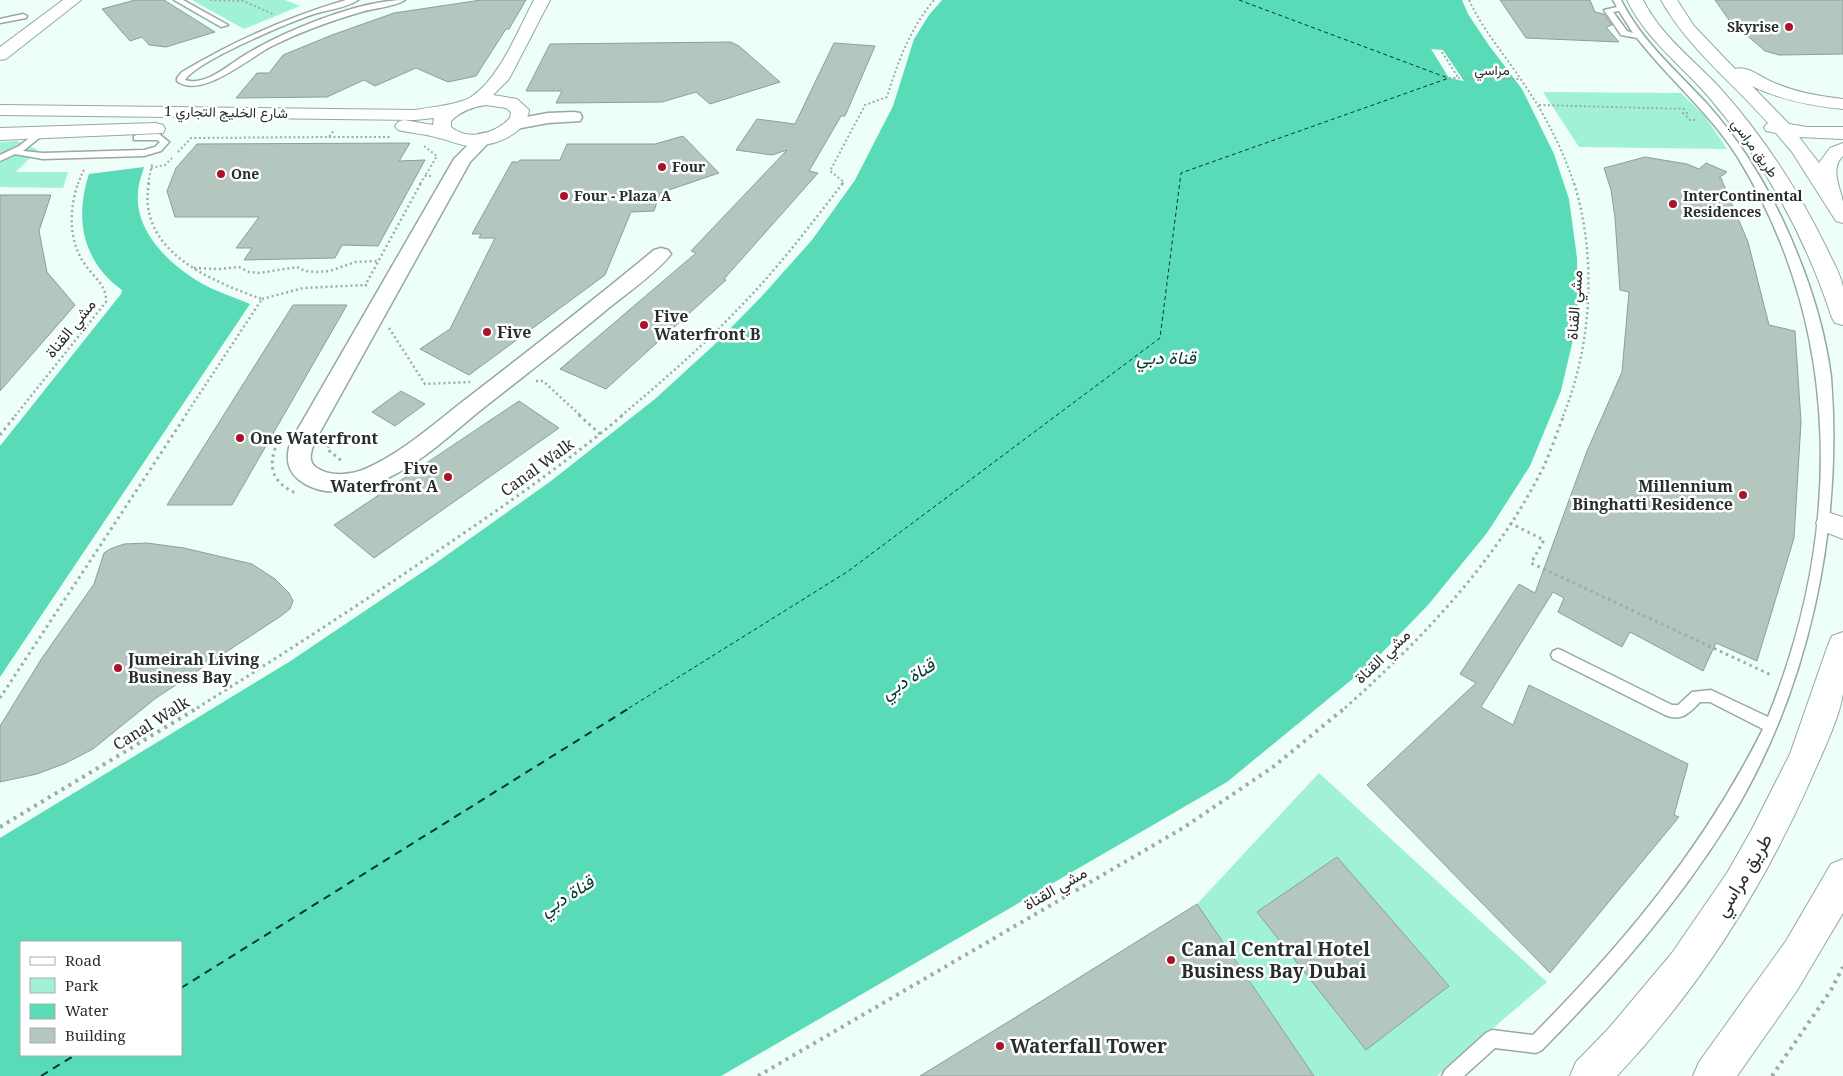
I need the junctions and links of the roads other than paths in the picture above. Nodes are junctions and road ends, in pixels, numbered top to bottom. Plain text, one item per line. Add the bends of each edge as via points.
1 (73, 0) edge
2 (178, 0) edge
3 (354, 0) edge
4 (400, 0) edge
5 (542, 0) edge
6 (1669, 0) edge
7 (1625, 3) edge
8 (39, 6) dead end
9 (23, 16) junction
10 (0, 21) edge
11 (224, 25) dead end
12 (0, 33) edge
13 (26, 34) junction
14 (1710, 52) junction
15 (0, 55) edge
16 (0, 64) edge
17 (500, 79) junction
18 (1714, 92) junction
19 (0, 93) edge
20 (1750, 93) junction
21 (477, 101) junction
22 (501, 101) junction
23 (1843, 104) edge
24 (0, 110) edge
25 (59, 110) junction
26 (452, 110) junction
27 (1843, 111) edge
28 (1768, 112) junction
29 (574, 117) dead end
30 (518, 119) junction
31 (1745, 123) junction
32 (1783, 130) junction
33 (41, 132) junction
34 (1843, 133) edge
35 (0, 134) edge
36 (134, 134) junction
37 (456, 144) junction
38 (1756, 146) junction
39 (1843, 149) edge
40 (1799, 151) junction
41 (16, 152) junction
42 (128, 153) junction
43 (0, 158) edge
44 (1756, 179) junction
45 (1779, 181) junction
46 (1830, 193) junction
47 (1843, 216) edge
48 (661, 254) dead end
49 (1843, 318) edge
50 (1836, 526) edge
51 (1843, 645) edge
52 (1558, 655) dead end
53 (1771, 726) junction
54 (1843, 876) edge
55 (1451, 1076) edge
56 (1590, 1076) edge
57 (1713, 1076) edge

1 - 13 street
2 - 11 lane
3 - 4 lane via 288,21 238,43 185,74 181,81 192,84 209,80 254,52 292,35 345,15
5 - 17 street
6 - 14 street, طريق مراسي via 1683,23
7 - 18 street via 1644,16
7 - 44 lane via 1641,37 1715,119
8 - 9 street
9 - 10 lane
9 - 12 street
13 - 15 street
13 - 16 street via 26,42
14 - 20 street, طريق مراسي
14 - 23 street via 1770,87 1802,98
17 - 21 street
17 - 22 street
18 - 20 street via 1737,101 1750,99
18 - 31 street
19 - 25 street
20 - 28 street, طريق مراسي
21 - 22 street
21 - 26 street, شارع الخليج التجاري 1
22 - 30 street via 516,106
24 - 25 street, شارع الخليج التجاري 1
25 - 26 street, شارع الخليج التجاري 1 via 415,115
26 - 37 street via 442,120 442,129
27 - 28 street
28 - 31 street
28 - 32 street, طريق مراسي
29 - 30 street
30 - 37 street, شارع الخليج التجاري 1 via 503,133
31 - 32 street
31 - 38 street, طريق مراسي
32 - 34 street
32 - 40 street, طريق مراسي
33 - 35 street, شارع الخليج التجاري 1
33 - 36 street, شارع الخليج التجاري 1
33 - 41 lane
36 - 37 street, شارع الخليج التجاري 1 via 398,126 423,128
36 - 42 lane via 137,143
36 - 42 lane via 159,137 165,142 151,152
37 - 48 street via 378,309 299,450 301,467 315,479 345,482 380,472 504,381
38 - 40 street via 1756,142 1768,139 1786,143
38 - 45 street, طريق مراسي
39 - 46 street via 1826,163
40 - 46 street, طريق مراسي
41 - 42 lane via 43,156
41 - 43 lane
44 - 45 street
44 - 50 lane via 1792,249 1824,345 1835,430
45 - 49 street, طريق مراسي via 1814,245
46 - 47 street, طريق مراسي
50 - 53 lane
51 - 56 street, طريق مراسي via 1805,755 1779,814 1745,876 1655,1003
52 - 53 lane via 1670,711 1684,711 1697,696 1711,696
53 - 55 lane via 1714,830 1677,884 1634,940 1584,996 1536,1044 1492,1039
54 - 57 street via 1780,984

